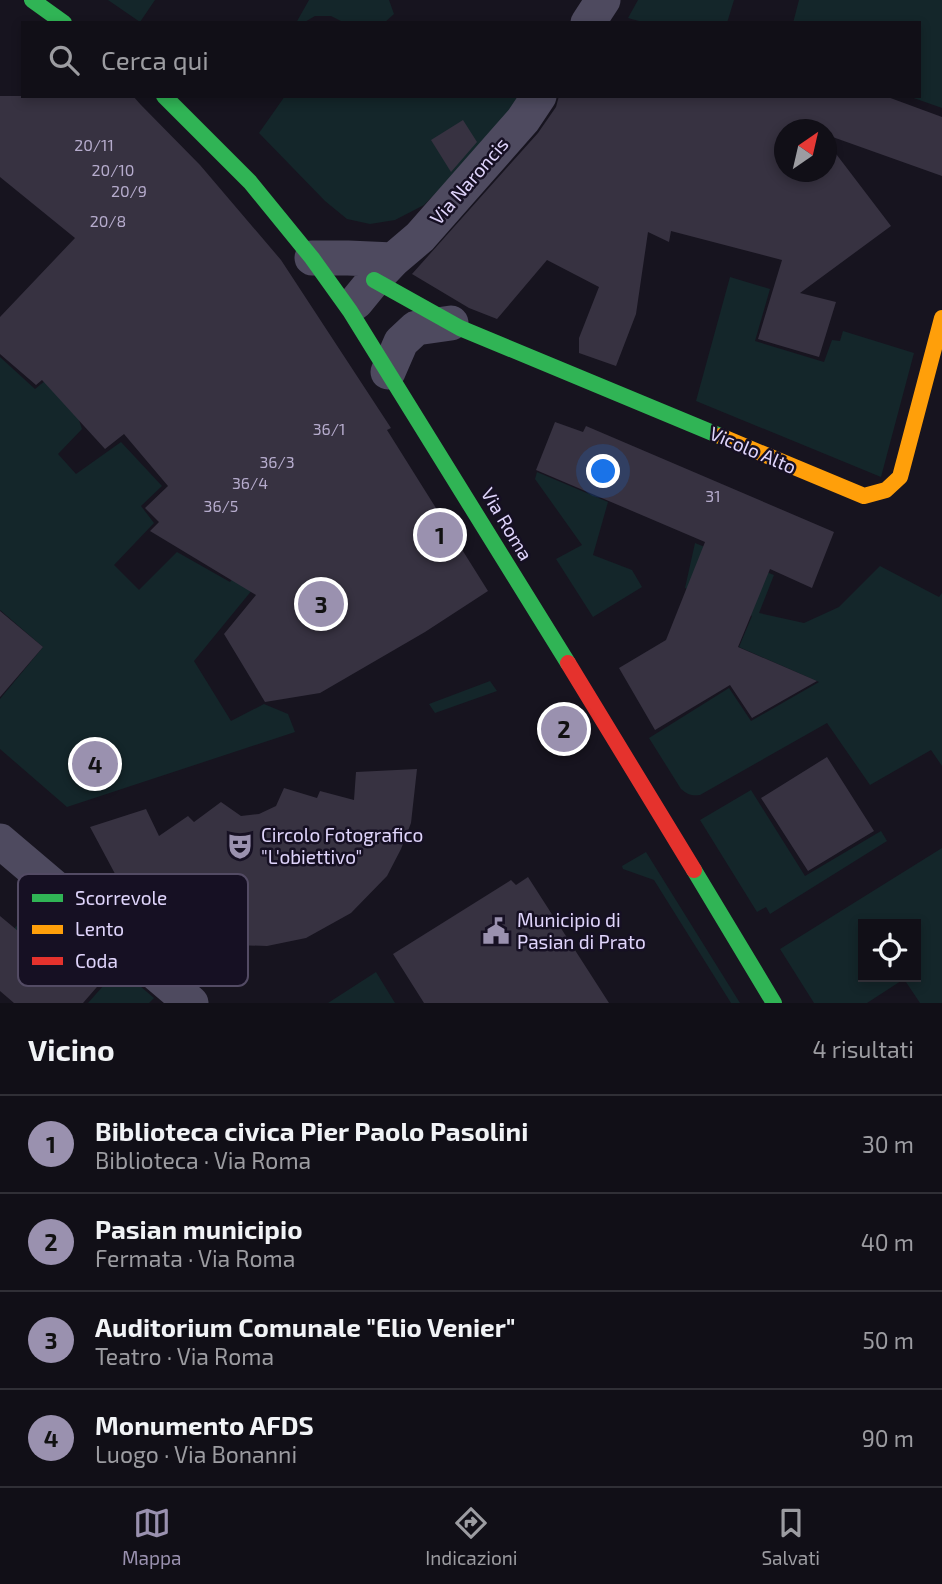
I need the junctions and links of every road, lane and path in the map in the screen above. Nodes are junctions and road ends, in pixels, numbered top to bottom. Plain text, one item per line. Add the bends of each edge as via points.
1 (32, 0) edge
2 (604, 0) edge
3 (61, 21) edge
4 (589, 21) edge
5 (166, 98) edge
6 (538, 98) edge
7 (312, 258) junction
8 (384, 270) junction
9 (349, 311) junction
10 (942, 318) edge
11 (451, 323) junction
12 (388, 372) junction
13 (0, 841) edge
14 (39, 874) edge
15 (171, 986) edge
16 (191, 1003) edge
17 (774, 1003) edge

1 - 3 main road
2 - 4 street
5 - 7 main road, Via Roma via 250,182
6 - 8 street, Via Naroncis via 420,237
7 - 8 street
7 - 9 main road, Via Roma
8 - 9 street, Via Naroncis
8 - 11 main road, Vicolo Alto
9 - 12 main road, Via Roma
10 - 11 main road, Vicolo Alto via 900,477 886,490 864,496
11 - 12 street via 416,328 401,342
12 - 17 main road, Via Roma
13 - 14 street
15 - 16 street

